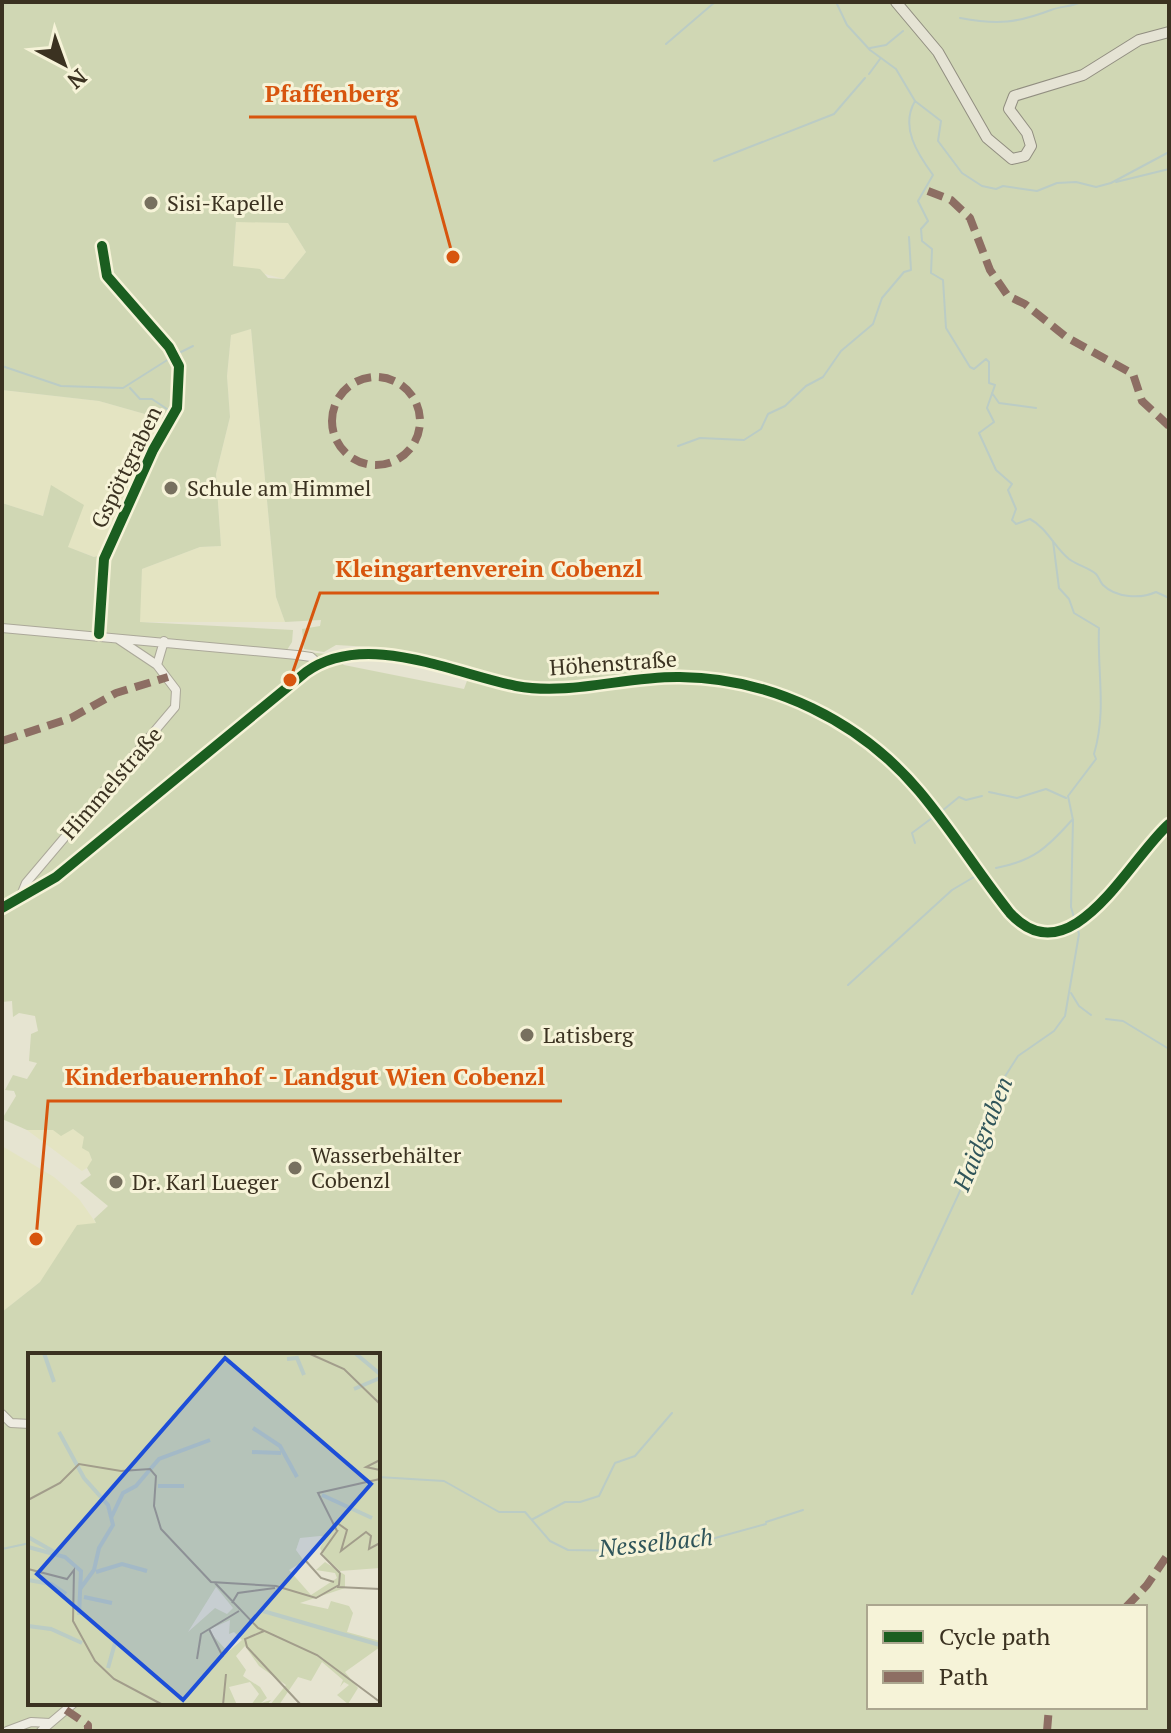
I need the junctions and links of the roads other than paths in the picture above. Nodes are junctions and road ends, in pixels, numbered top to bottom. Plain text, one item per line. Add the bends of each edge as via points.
1 (896, 2) edge
2 (1169, 32) edge
3 (102, 246) dead end
4 (2, 628) edge
5 (99, 634) junction
6 (113, 636) junction
7 (164, 641) junction
8 (319, 664) junction
9 (157, 665) junction
10 (1169, 824) edge
11 (19, 900) junction
12 (2, 908) edge
13 (2, 1414) edge
14 (7, 1424) edge
15 (28, 1424) edge
16 (72, 1705) edge
17 (50, 1723) junction
18 (7, 1731) edge
19 (41, 1731) edge

1 - 2 main road via 938,52 987,138 1012,159 1025,156 1031,146 1009,109 1014,96 1078,78 1139,40
3 - 5 street, Gspöttgraben via 107,276 177,360 177,408 104,559
4 - 5 street, Himmelstraße
5 - 6 street, Himmelstraße
6 - 7 street, Himmelstraße
6 - 9 street, Himmelstraße
7 - 8 street, Himmelstraße via 311,657
7 - 9 street
8 - 10 street, Höhenstraße via 365,652 524,687 569,689 678,677 727,681 783,696 826,715 871,745 917,789 1014,917 1037,930 1075,927
8 - 11 street, Höhenstraße via 63,872
9 - 11 street, Himmelstraße via 176,690 175,707 26,883
11 - 12 street, Höhenstraße
13 - 14 street
14 - 15 street
16 - 17 street
17 - 18 street via 31,1722
17 - 19 street

